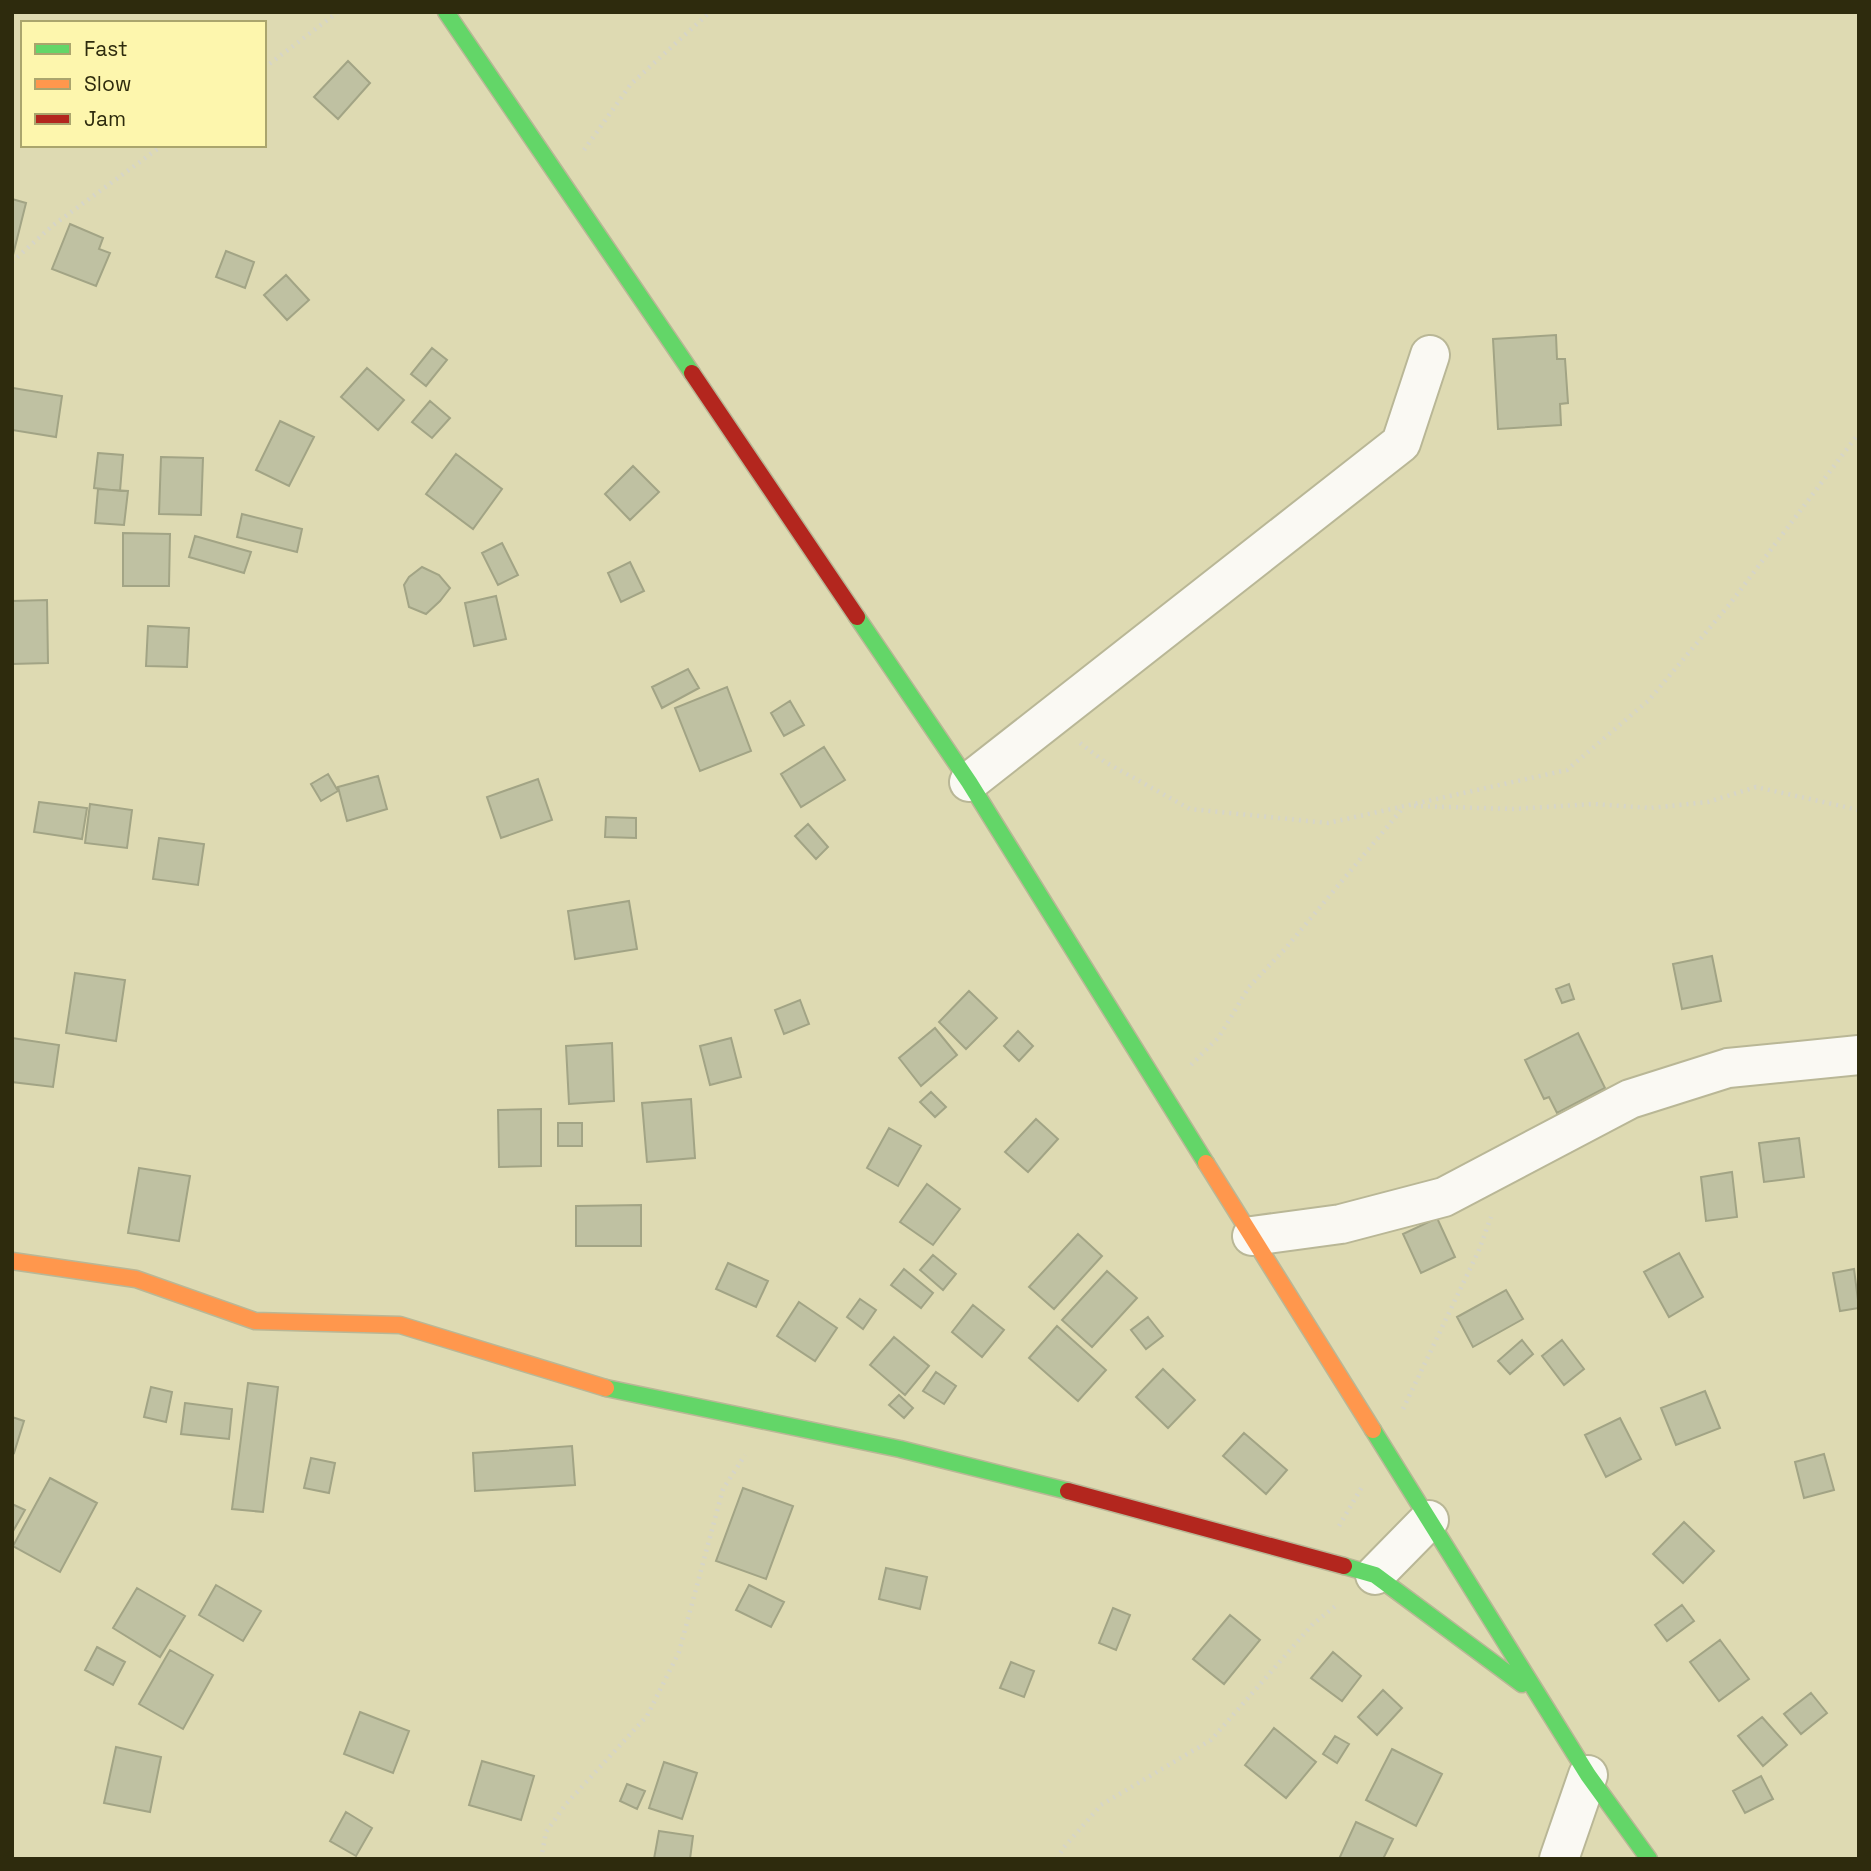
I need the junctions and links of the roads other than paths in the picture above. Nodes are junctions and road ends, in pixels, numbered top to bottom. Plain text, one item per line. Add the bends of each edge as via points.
1 (446, 12) edge
2 (1430, 355) dead end
3 (969, 782) junction
4 (1859, 1055) edge
5 (1252, 1236) junction
6 (12, 1261) edge
7 (1429, 1520) junction
8 (1375, 1575) junction
9 (1541, 1698) junction
10 (1588, 1775) junction
11 (1559, 1859) edge
12 (1649, 1859) edge

1 - 3 street
2 - 3 street via 1401,443
3 - 5 street
4 - 5 street via 1728,1068 1629,1098 1444,1197 1341,1224
5 - 7 street
6 - 8 street via 136,1279 255,1321 400,1325 602,1387 913,1452
7 - 8 street
7 - 9 street
8 - 9 street
9 - 10 street
10 - 11 street
10 - 12 street

